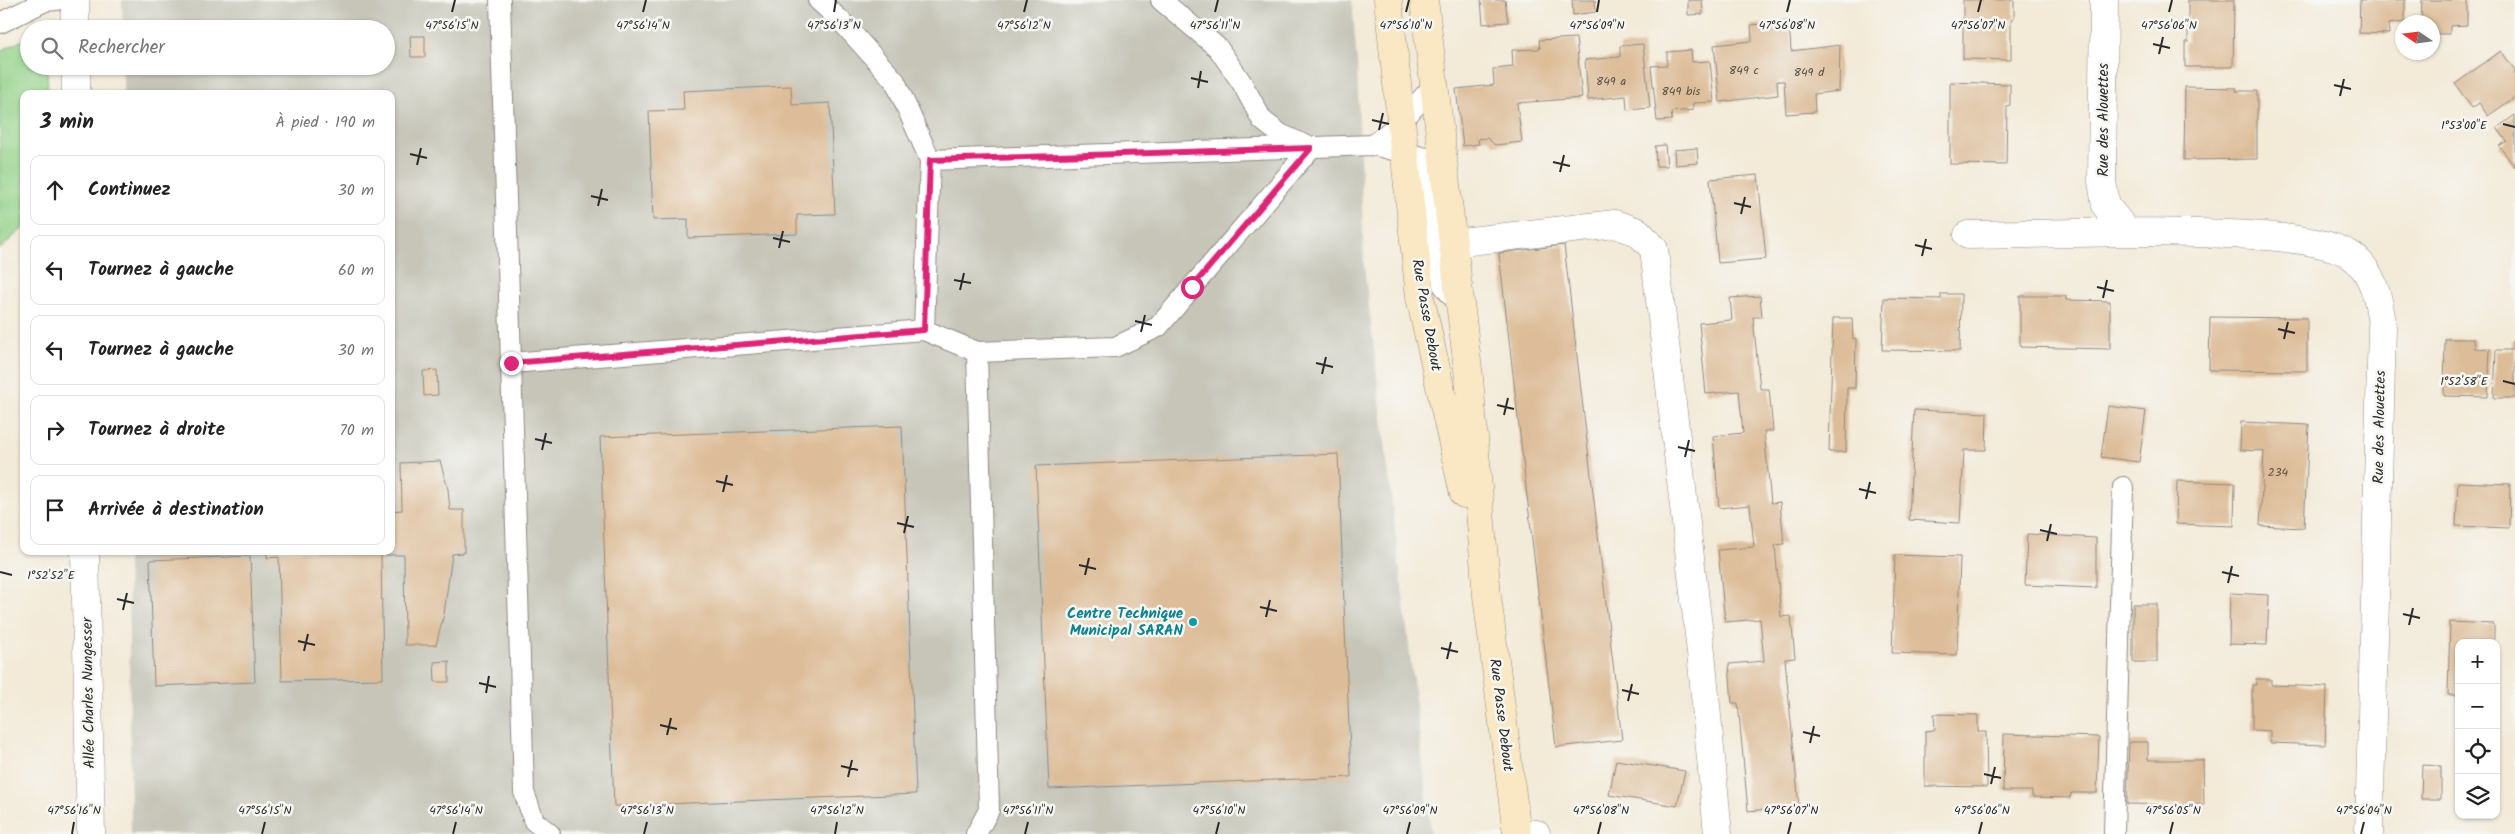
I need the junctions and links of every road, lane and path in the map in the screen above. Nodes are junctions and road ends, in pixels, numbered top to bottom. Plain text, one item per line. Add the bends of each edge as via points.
1 (57, 0) edge
2 (74, 0) edge
3 (500, 0) edge
4 (818, 0) edge
5 (1161, 0) edge
6 (1388, 0) edge
7 (1424, 0) edge
8 (2104, 0) edge
9 (75, 20) edge
10 (0, 23) edge
11 (76, 75) edge
12 (1434, 85) junction
13 (76, 90) edge
14 (1401, 122) junction
15 (1372, 145) junction
16 (1311, 148) junction
17 (1405, 152) junction
18 (930, 160) junction
19 (2127, 232) junction
20 (1968, 235) dead end
21 (1453, 243) junction
22 (1460, 306) junction
23 (924, 330) junction
24 (977, 352) junction
25 (511, 363) junction
26 (2122, 487) dead end
27 (85, 555) edge
28 (1487, 596) junction
29 (90, 834) edge
30 (550, 834) edge
31 (976, 834) edge
32 (1524, 834) edge
33 (1718, 834) edge
34 (2114, 834) edge
35 (2369, 834) edge

1 - 10 lane via 45,1
2 - 9 street
3 - 25 lane
4 - 18 lane via 895,81
5 - 16 lane via 1218,48 1262,120 1280,134
6 - 14 main road, Rue Passe Debout
7 - 12 main road, Rue Passe Debout
8 - 19 street, Rue des Alouettes via 2102,181 2106,206
11 - 13 street
12 - 14 lane
12 - 21 main road, Rue Passe Debout
14 - 15 lane
14 - 17 main road, Rue Passe Debout
15 - 16 lane
15 - 17 lane
16 - 18 lane
16 - 24 lane via 1158,327 1115,347
17 - 22 lane via 1426,158 1443,285
17 - 28 main road, Rue Passe Debout via 1420,298
18 - 23 lane
19 - 20 street, Rue des Alouettes
19 - 35 street, Rue des Alouettes via 2287,238 2328,245 2352,256 2366,272 2379,298 2382,327
21 - 22 main road, Rue Passe Debout
21 - 33 street via 1615,224 1638,232 1654,249 1701,652
22 - 28 main road, Rue Passe Debout
23 - 24 lane
23 - 25 lane
24 - 31 lane via 989,810
25 - 30 lane via 524,792 534,821
26 - 34 lane
27 - 29 street, Allée Charles Nungesser
28 - 32 main road, Rue Passe Debout

